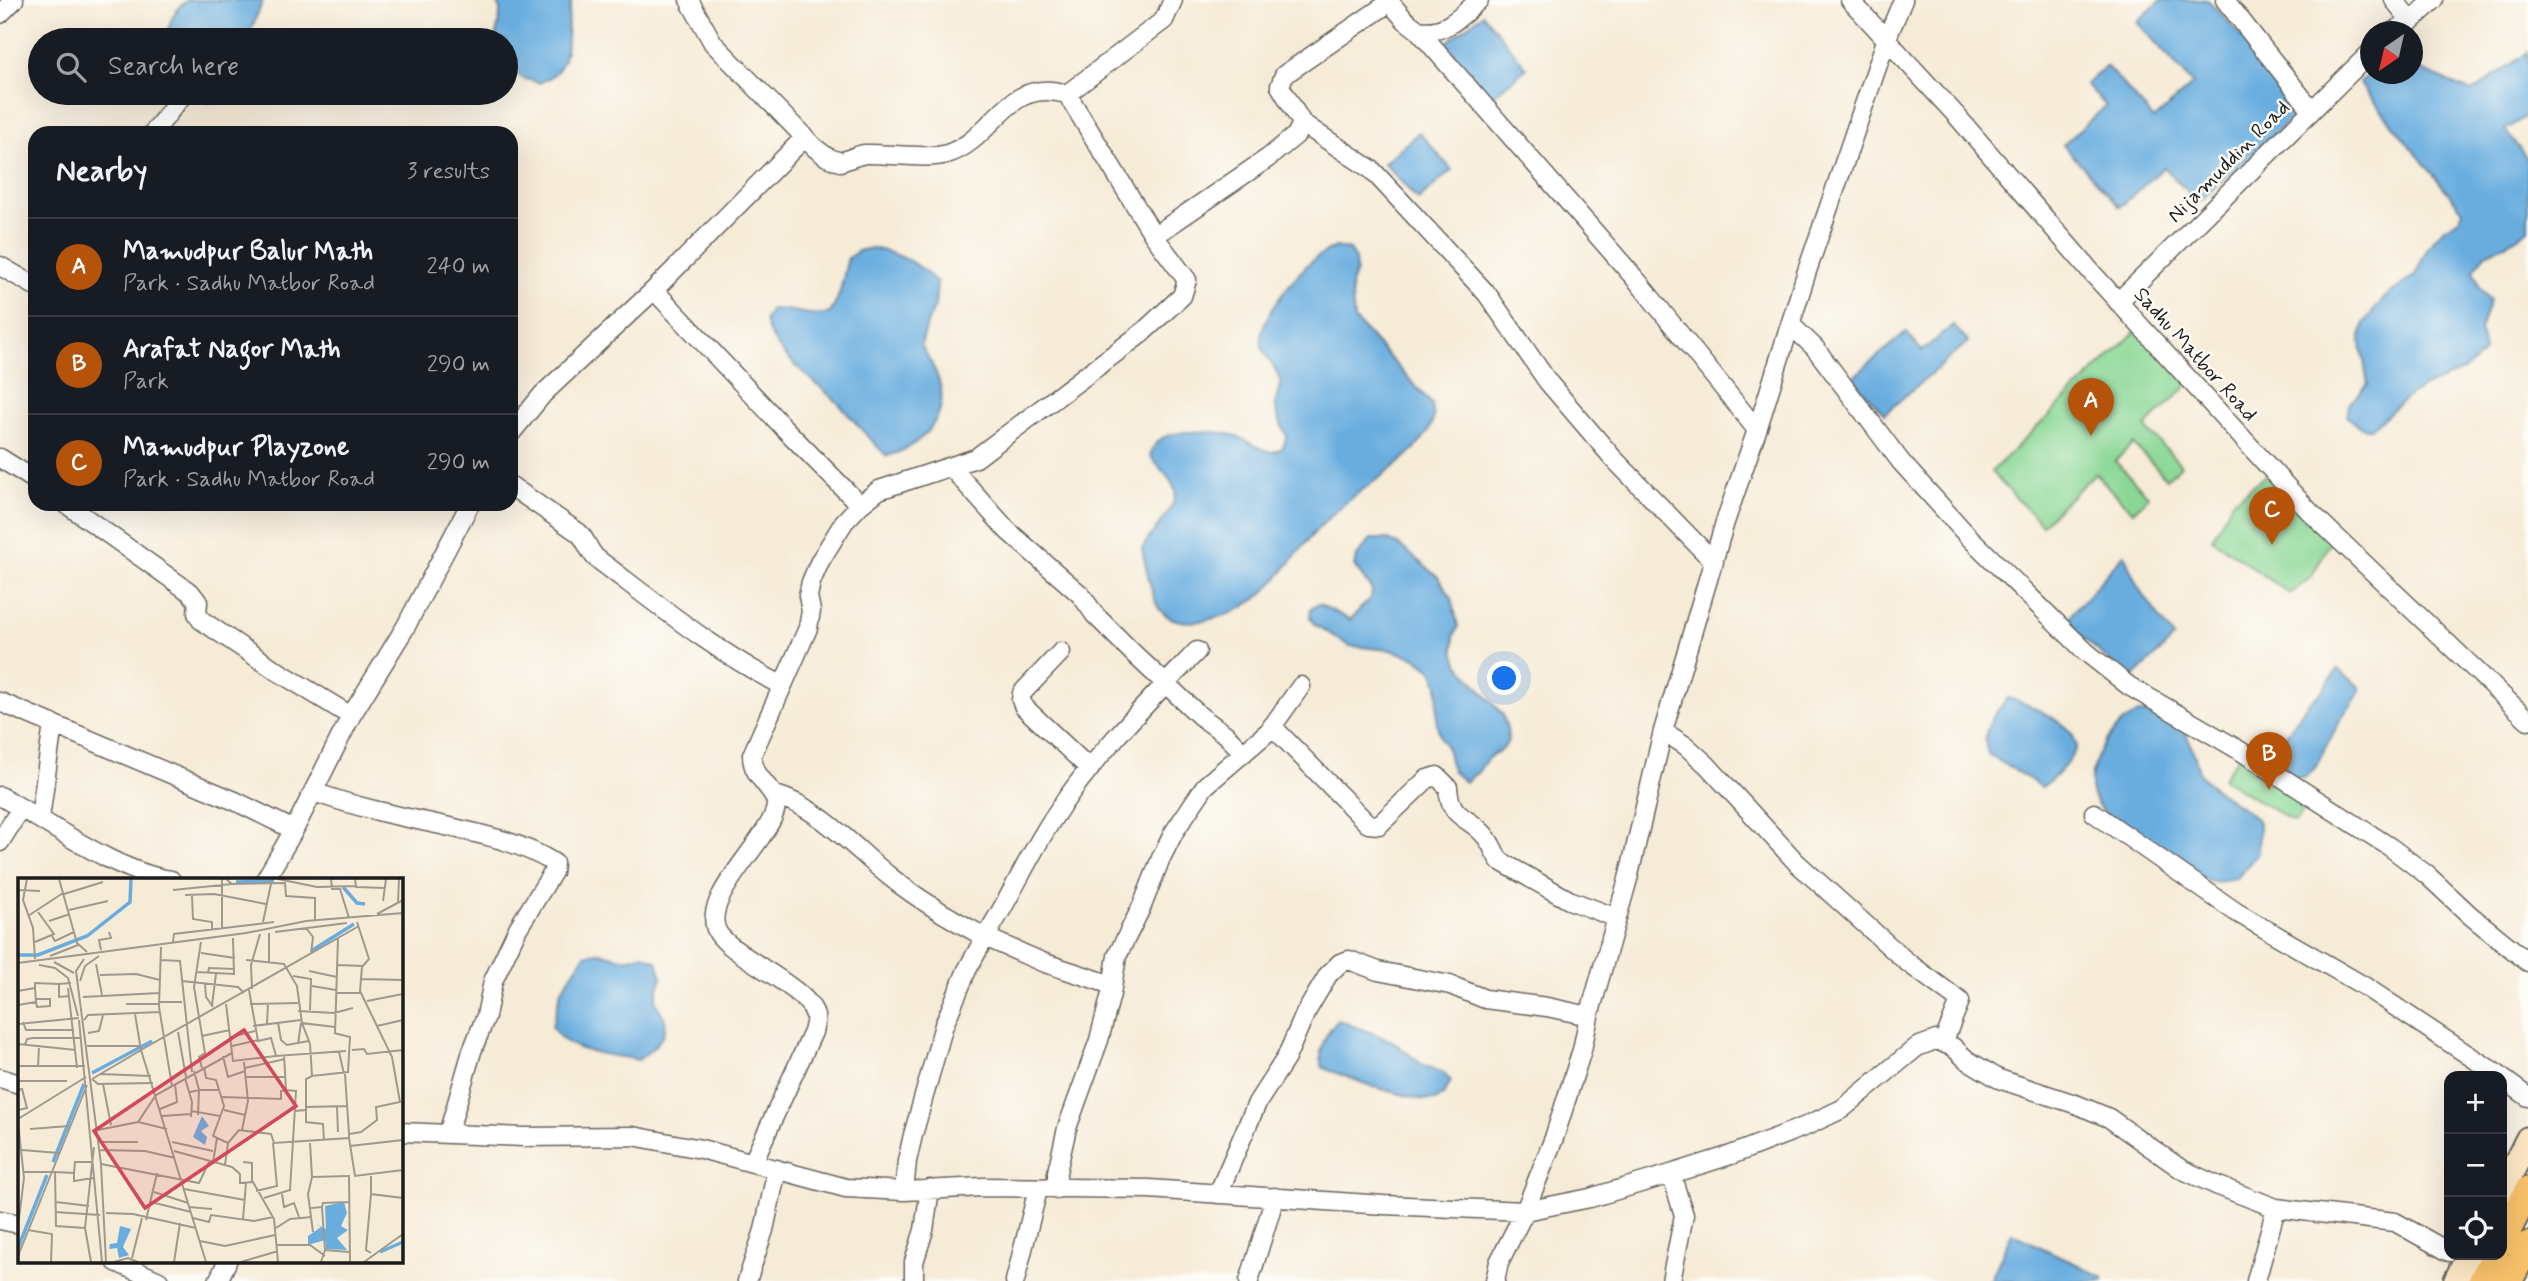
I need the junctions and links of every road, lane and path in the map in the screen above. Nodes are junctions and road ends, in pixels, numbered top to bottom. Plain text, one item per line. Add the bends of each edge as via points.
1 (14, 0) edge
2 (689, 0) edge
3 (1173, 0) edge
4 (1479, 0) edge
5 (1850, 0) edge
6 (1903, 0) edge
7 (2225, 0) edge
8 (2394, 0) edge
9 (2434, 0) edge
10 (1389, 1) edge
11 (0, 14) edge
12 (2411, 21) joint
13 (1418, 30) junction
14 (1887, 38) junction
15 (2360, 63) edge
16 (1067, 94) junction
17 (175, 105) edge
18 (2311, 109) junction
19 (1302, 123) junction
20 (158, 126) edge
21 (806, 137) junction
22 (1154, 236) junction
23 (0, 265) edge
24 (28, 282) edge
25 (654, 290) junction
26 (2118, 302) junction
27 (1790, 324) junction
28 (518, 424) edge
29 (1757, 430) junction
30 (0, 458) edge
31 (951, 467) junction
32 (28, 476) edge
33 (518, 491) edge
34 (860, 505) junction
35 (76, 511) edge
36 (466, 511) edge
37 (1714, 562) junction
38 (1197, 651) dead end
39 (1061, 652) dead end
40 (1167, 682) junction
41 (781, 685) junction
42 (1301, 686) dead end
43 (0, 702) edge
44 (351, 716) junction
45 (2528, 720) edge
46 (53, 724) junction
47 (1272, 726) junction
48 (1663, 731) junction
49 (1244, 753) junction
50 (1090, 769) junction
51 (314, 792) junction
52 (775, 795) junction
53 (0, 796) edge
54 (21, 808) junction
55 (2094, 813) dead end
56 (40, 818) junction
57 (294, 830) junction
58 (0, 842) edge
59 (164, 878) edge
60 (266, 878) edge
61 (1617, 918) junction
62 (985, 937) junction
63 (2528, 962) edge
64 (1112, 985) junction
65 (1589, 1016) junction
66 (1942, 1043) junction
67 (2492, 1071) edge
68 (0, 1078) edge
69 (2507, 1081) edge
70 (18, 1084) edge
71 (2528, 1097) edge
72 (402, 1132) edge
73 (448, 1134) junction
74 (2528, 1139) edge
75 (753, 1162) junction
76 (778, 1169) junction
77 (1671, 1174) junction
78 (2507, 1181) edge
79 (930, 1189) junction
80 (1038, 1189) junction
81 (1057, 1189) junction
82 (2528, 1190) edge
83 (904, 1191) junction
84 (1218, 1194) junction
85 (1275, 1197) junction
86 (2276, 1209) junction
87 (1525, 1211) junction
88 (0, 1220) edge
89 (18, 1224) edge
90 (2507, 1232) edge
91 (2528, 1245) edge
92 (121, 1264) edge
93 (226, 1264) edge
94 (2463, 1264) edge
95 (159, 1281) edge
96 (218, 1281) edge
97 (747, 1281) edge
98 (914, 1281) edge
99 (1015, 1281) edge
100 (1249, 1281) edge
101 (1494, 1281) edge
102 (1671, 1281) edge
103 (2256, 1281) edge
104 (2509, 1281) edge

1 - 11 street
2 - 21 street via 713,43
3 - 16 street via 1164,20
4 - 13 street via 1444,29 1432,33
5 - 14 street, Sadhu Matbor Road
6 - 14 street
7 - 18 street
8 - 12 street
9 - 12 street
10 - 13 street
10 - 19 street via 1284,75 1280,86
13 - 29 street via 1639,283
14 - 26 street, Sadhu Matbor Road
14 - 27 street
15 - 18 street, Nijamuddin Road
16 - 21 street via 1039,89 1026,95 1005,106 969,142 947,154 863,154 840,162 827,157
16 - 22 street
17 - 20 street
18 - 26 street, Nijamuddin Road
19 - 22 street via 1296,135 1268,158
19 - 37 street via 1372,170 1487,294 1548,382 1614,458
21 - 25 street
22 - 31 street via 1187,280 1182,296 1057,399 976,458
23 - 24 street
25 - 28 street via 543,394
25 - 34 street
26 - 45 street, Sadhu Matbor Road via 2309,511
27 - 29 street
27 - 63 street via 1815,348 1901,462 1967,535 2086,652 2129,686 2390,847
29 - 37 street
30 - 32 street
31 - 34 street via 879,490
31 - 40 street via 1008,531 1082,595 1095,615
33 - 41 street via 579,533 596,558 715,646
34 - 41 street via 820,561 808,596 808,628
35 - 44 street via 191,593 201,620
36 - 44 street via 405,628
37 - 48 street
38 - 40 street
39 - 50 street via 1020,700
40 - 49 street
40 - 50 street
41 - 52 street via 752,755 752,767
42 - 47 street
43 - 46 street
44 - 51 street
46 - 56 street
46 - 57 street
47 - 49 street
47 - 61 street via 1368,824 1379,825 1427,779 1437,776 1448,787 1449,803 1489,839 1500,861 1569,900
48 - 61 street
48 - 66 street via 1707,765 1797,863 1907,962 1960,1001
49 - 64 street via 1205,786 1174,832 1117,956
50 - 62 street via 1042,834
51 - 57 street
51 - 73 street via 360,808 501,839 554,863 494,981
52 - 62 street via 814,815 916,896
52 - 75 street via 769,823 725,888 713,921 718,934 809,1004 815,1016 813,1032
53 - 54 street
54 - 56 street
54 - 58 street
55 - 67 street via 2236,912 2364,986
56 - 59 street via 113,860
57 - 60 street
61 - 65 street
62 - 64 street via 1020,954
62 - 83 street via 944,1025 913,1135
64 - 81 street via 1099,1040 1067,1128
65 - 84 street via 1485,999 1450,985 1378,971 1349,960 1340,963 1305,1014 1286,1058 1258,1103
65 - 87 street via 1554,1138
66 - 77 street via 1936,1040 1917,1047 1842,1109 1763,1143
66 - 86 street via 2000,1079 2109,1118 2181,1169
68 - 70 street
69 - 71 street
72 - 73 street
73 - 75 street via 633,1136
74 - 78 street
75 - 76 street
76 - 83 street via 846,1188
76 - 97 street
77 - 87 street
77 - 102 street via 1684,1216
79 - 80 street
79 - 83 street
79 - 98 street
80 - 81 street
80 - 99 street
81 - 84 street
82 - 90 main road
84 - 85 street
85 - 87 street
85 - 100 street
86 - 94 street via 2395,1222
86 - 103 street
87 - 101 street
88 - 89 street
91 - 104 main road
92 - 95 street
93 - 96 street

